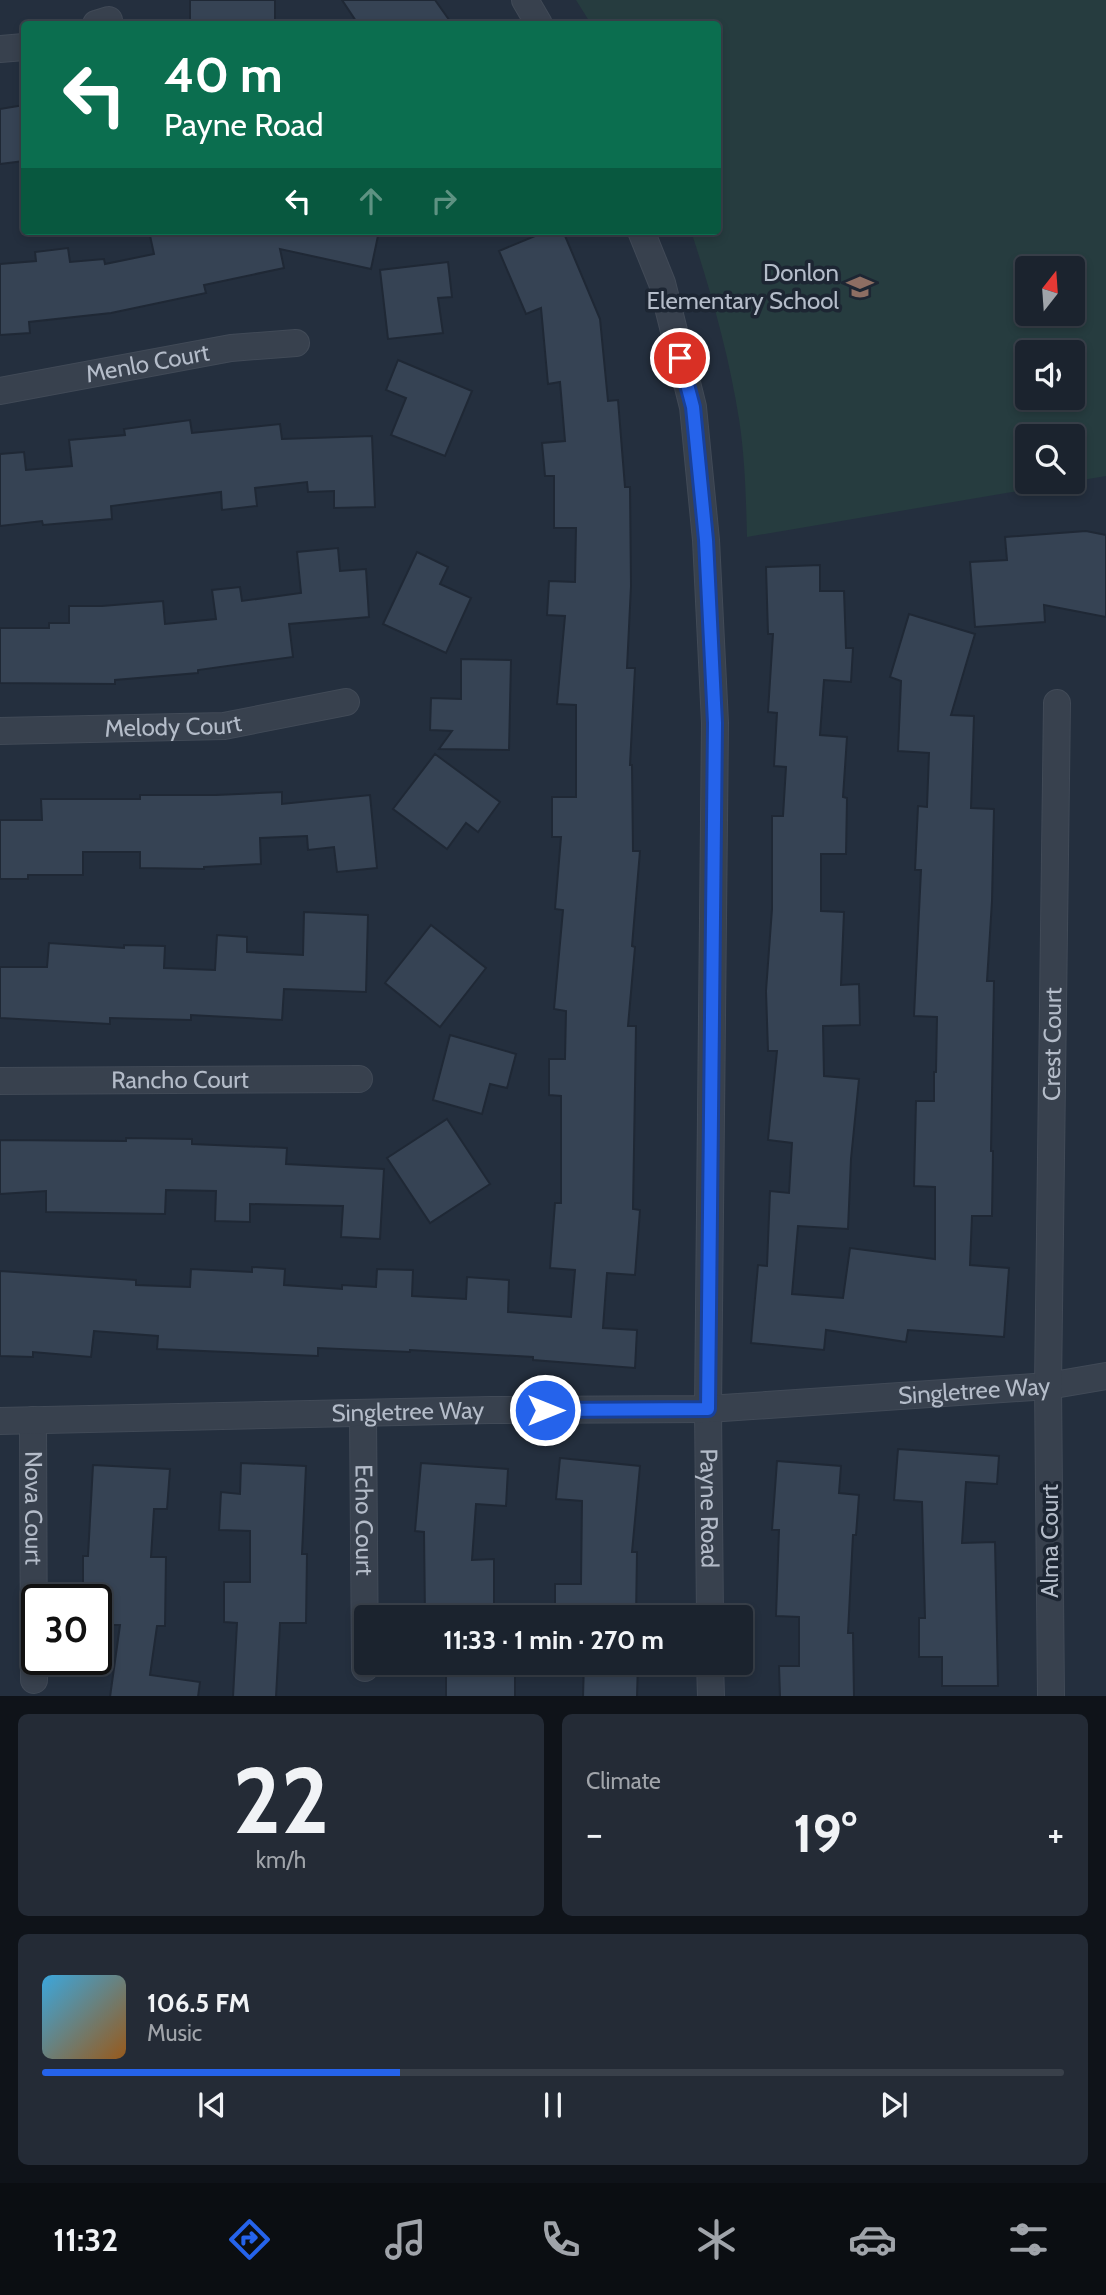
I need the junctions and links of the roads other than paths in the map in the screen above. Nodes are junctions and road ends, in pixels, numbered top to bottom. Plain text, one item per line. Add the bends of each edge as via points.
1 (525, 0) edge
2 (536, 21) edge
3 (21, 47) edge
4 (0, 49) edge
5 (643, 235) edge
6 (296, 343) dead end
7 (0, 391) edge
8 (345, 702) dead end
9 (1057, 703) dead end
10 (0, 731) edge
11 (359, 1079) dead end
12 (0, 1081) edge
13 (1106, 1376) edge
14 (1048, 1386) junction
15 (708, 1409) junction
16 (363, 1415) junction
17 (0, 1420) edge
18 (33, 1420) junction
19 (365, 1605) edge
20 (710, 1605) edge
21 (710, 1675) edge
22 (34, 1680) dead end
23 (711, 1696) edge
24 (1051, 1696) edge

1 - 2 street
3 - 4 street
5 - 15 street, Payne Road via 662,283 693,407 706,540 715,723
6 - 7 street, Menlo Court via 231,348
8 - 10 street, Melody Court via 224,726
9 - 14 street, Crest Court
11 - 12 street, Rancho Court
13 - 14 street, Singletree Way
14 - 15 street, Singletree Way
14 - 24 street, Alma Court
15 - 16 street, Singletree Way
15 - 20 street, Payne Road
16 - 18 street, Singletree Way
16 - 19 street, Echo Court
17 - 18 street, Singletree Way
18 - 22 street, Nova Court
21 - 23 street

